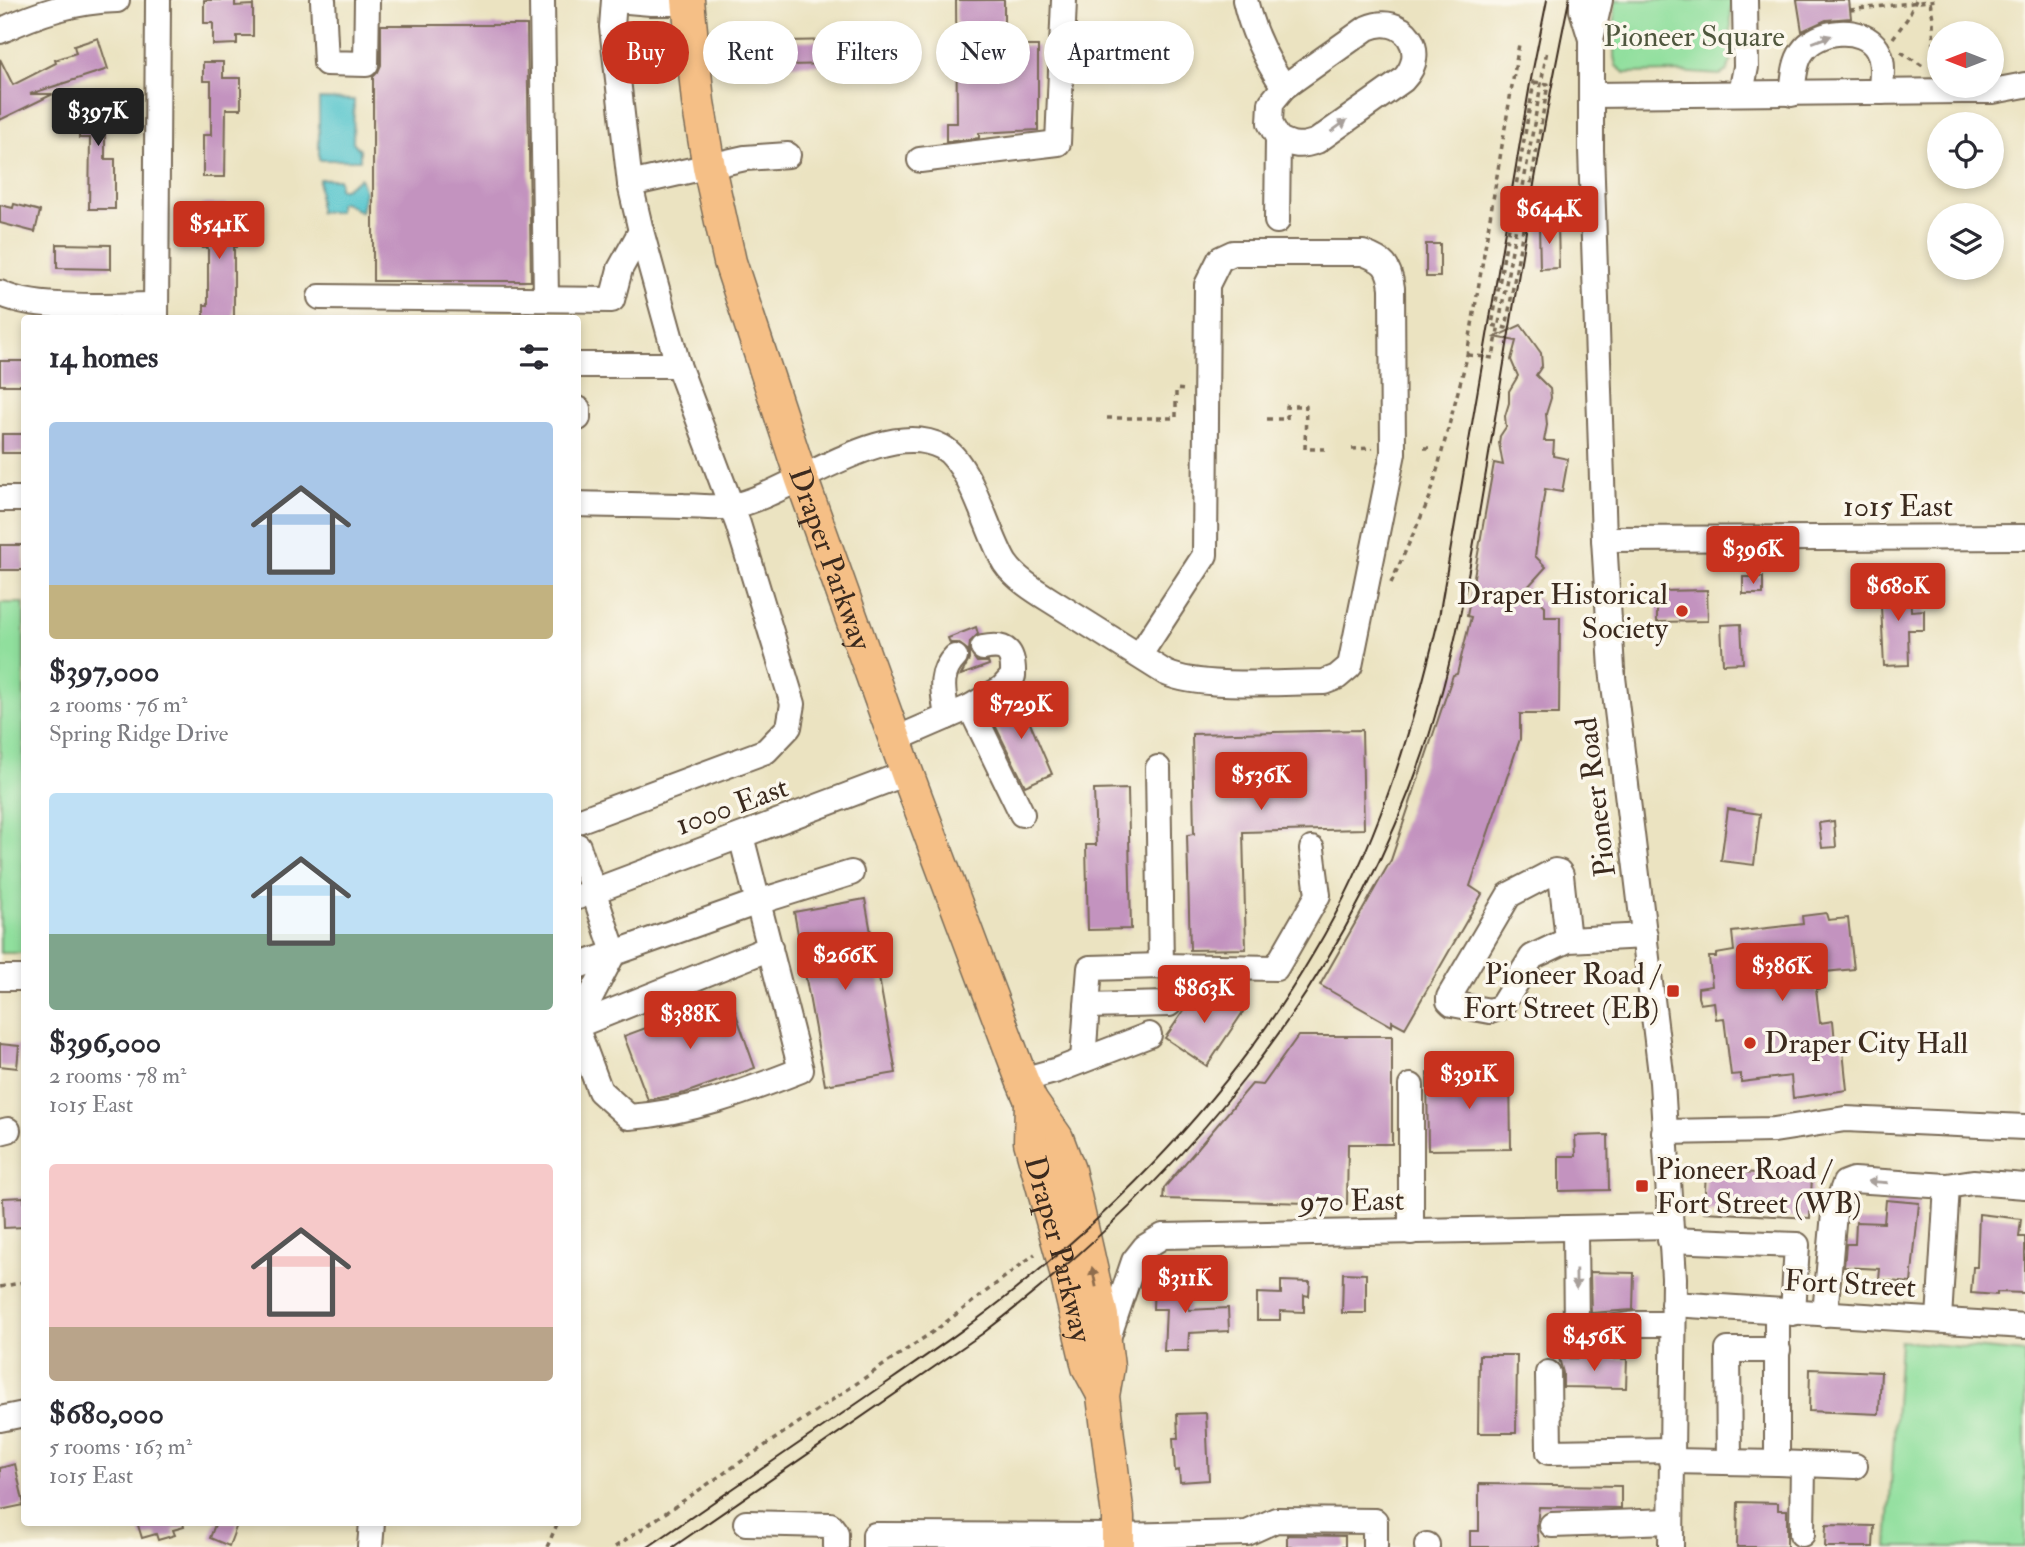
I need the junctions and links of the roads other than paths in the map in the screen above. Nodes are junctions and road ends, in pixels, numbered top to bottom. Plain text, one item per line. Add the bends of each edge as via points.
1 (117, 0) edge
2 (158, 0) edge
3 (323, 0) edge
4 (367, 0) edge
5 (542, 0) edge
6 (615, 0) edge
7 (1064, 0) edge
8 (1245, 0) edge
9 (1582, 0) edge
10 (1600, 0) edge
11 (1745, 0) edge
12 (688, 1) edge
13 (0, 31) edge
14 (1591, 39) junction
15 (2025, 85) edge
16 (1284, 88) junction
17 (1881, 92) junction
18 (1741, 93) junction
19 (1792, 93) junction
20 (1591, 95) junction
21 (1278, 138) junction
22 (788, 155) dead end
23 (920, 160) dead end
24 (709, 167) junction
25 (630, 184) junction
26 (1277, 221) dead end
27 (640, 231) junction
28 (0, 293) edge
29 (320, 297) dead end
30 (545, 299) junction
31 (156, 312) edge
32 (581, 365) edge
33 (678, 365) junction
34 (801, 477) junction
35 (0, 499) edge
36 (21, 499) edge
37 (581, 504) edge
38 (732, 507) junction
39 (2025, 537) edge
40 (1604, 538) junction
41 (983, 648) dead end
42 (1139, 656) junction
43 (955, 657) dead end
44 (959, 712) junction
45 (896, 739) junction
46 (1158, 768) dead end
47 (907, 774) junction
48 (1022, 814) dead end
49 (581, 820) edge
50 (741, 836) junction
51 (1312, 849) dead end
52 (581, 867) edge
53 (851, 873) dead end
54 (585, 894) edge
55 (758, 902) junction
56 (1645, 936) junction
57 (1568, 940) junction
58 (770, 948) junction
59 (614, 953) junction
60 (581, 965) edge
61 (1161, 966) junction
62 (0, 978) edge
63 (21, 978) edge
64 (1169, 1004) dead end
65 (1087, 1006) junction
66 (581, 1017) edge
67 (581, 1022) edge
68 (1149, 1035) dead end
69 (581, 1040) edge
70 (1083, 1060) junction
71 (1412, 1086) dead end
72 (1026, 1090) junction
73 (2025, 1128) edge
74 (1664, 1132) junction
75 (2025, 1185) edge
76 (1947, 1186) junction
77 (1575, 1229) junction
78 (1410, 1232) junction
79 (1670, 1233) junction
80 (1785, 1312) junction
81 (1673, 1314) junction
82 (1825, 1314) junction
83 (1939, 1319) junction
84 (2025, 1326) edge
85 (1106, 1345) junction
86 (1778, 1350) junction
87 (1548, 1373) dead end
88 (1103, 1396) junction
89 (21, 1415) edge
90 (0, 1419) edge
91 (1672, 1456) junction
92 (1729, 1462) junction
93 (1777, 1463) junction
94 (1803, 1464) junction
95 (1855, 1465) dead end
96 (1671, 1521) junction
97 (746, 1523) dead end
98 (1552, 1525) dead end
99 (372, 1526) edge
100 (1802, 1534) dead end
101 (876, 1541) edge
102 (966, 1541) edge
103 (1068, 1541) edge
104 (1118, 1541) edge
105 (370, 1547) edge
106 (836, 1547) edge
107 (1375, 1547) edge
108 (1671, 1547) edge

1 - 13 street via 70,5
2 - 31 street
3 - 4 street via 326,63 366,64
5 - 30 street
6 - 12 street
6 - 25 street via 612,27
7 - 23 street via 1058,143
8 - 16 street via 1260,45
9 - 14 street, Pioneer Road
10 - 14 street, Pioneer Road
11 - 18 street via 1746,67
12 - 24 main road, Draper Parkway
14 - 20 street, Pioneer Road
15 - 17 street via 1993,91
16 - 21 street via 1269,113
21 -> 16 street via 1294,146 1317,141 1403,80 1415,60 1414,48 1400,28 1378,23
17 - 19 street
19 -> 17 street via 1805,48 1823,37 1848,33 1866,37 1876,48 1881,60
18 - 19 street
18 - 20 street
20 - 40 street, Pioneer Road
21 - 26 street
22 - 24 street
24 - 25 street
24 - 34 main road, Draper Parkway via 730,261
25 - 27 street
27 - 30 street via 620,268 612,300
27 - 33 street
28 - 31 street via 34,304
29 - 30 street
32 - 33 street
33 - 38 street
34 - 38 street
34 - 42 street via 834,460 888,443 927,442 943,448 964,472 1007,565 1034,590
34 - 45 main road, Draper Parkway
35 - 36 street
37 - 38 street
38 - 49 street via 793,704 789,727 766,751
39 - 40 street, 1015 East
40 - 56 street, Pioneer Road via 1612,669
41 - 44 street via 997,645 1007,650 1014,663 1013,676 990,696
42 - 42 street via 1180,679 1201,682 1324,682 1350,666 1394,453 1392,288 1381,260 1363,253 1233,253 1220,259 1207,285 1205,555
43 - 44 street via 946,666 942,684
44 - 45 street
44 - 48 street
45 - 47 main road, Draper Parkway
46 - 61 street
47 - 50 street, 1000 East
47 - 72 main road, Draper Parkway
50 - 54 street, 1000 East
50 - 55 street
51 - 61 street via 1318,895 1276,968
52 - 54 street
53 - 55 street
54 - 59 street
55 - 58 street
55 - 59 street
56 - 57 street
56 - 74 street, Pioneer Road
57 - 57 street via 1561,876 1555,871 1509,895 1449,1001 1496,1010 1532,957
58 - 67 street
58 - 69 street via 800,1070 740,1095 629,1117 600,1091
59 - 60 street
59 - 66 street
61 - 65 street via 1090,968
62 - 63 street
64 - 65 street
65 - 70 street
68 - 70 street
70 - 72 street
71 - 78 street
85 -> 72 main road, Draper Parkway via 1069,1170 1057,1138
72 - 88 main road, Draper Parkway via 1030,1142 1088,1367
73 - 74 street via 1845,1119 1774,1129
74 - 79 street, Pioneer Road
75 - 76 street via 1973,1182
76 -> 82 street via 1845,1183 1833,1213
76 - 83 street
77 - 78 street, 970 East
77 - 79 street, 970 East
77 -> 81 street, Fort Street via 1578,1332
78 - 85 street, 970 East via 1172,1235 1156,1240 1134,1261
79 - 80 street, 970 East via 1797,1245
79 - 81 street, Pioneer Road
80 - 81 street, Fort Street
80 - 82 street, Fort Street
80 - 86 street
81 - 91 street, Pioneer Road
82 - 83 street, Fort Street
83 - 84 street, Fort Street
85 - 88 main road, Draper Parkway
86 - 92 street via 1728,1350
86 - 93 street
87 - 91 street via 1549,1452
88 - 104 main road, Draper Parkway
89 - 90 street
91 - 92 street
91 - 96 street, Pioneer Road
92 - 93 street
93 - 94 street
94 - 95 street
94 - 100 street
96 - 98 street
96 - 108 street, Pioneer Road
97 - 106 street via 830,1525 836,1533
99 - 105 street
101 - 102 street
102 - 103 street
103 - 104 street
104 - 107 street via 1247,1533 1276,1520 1376,1521

